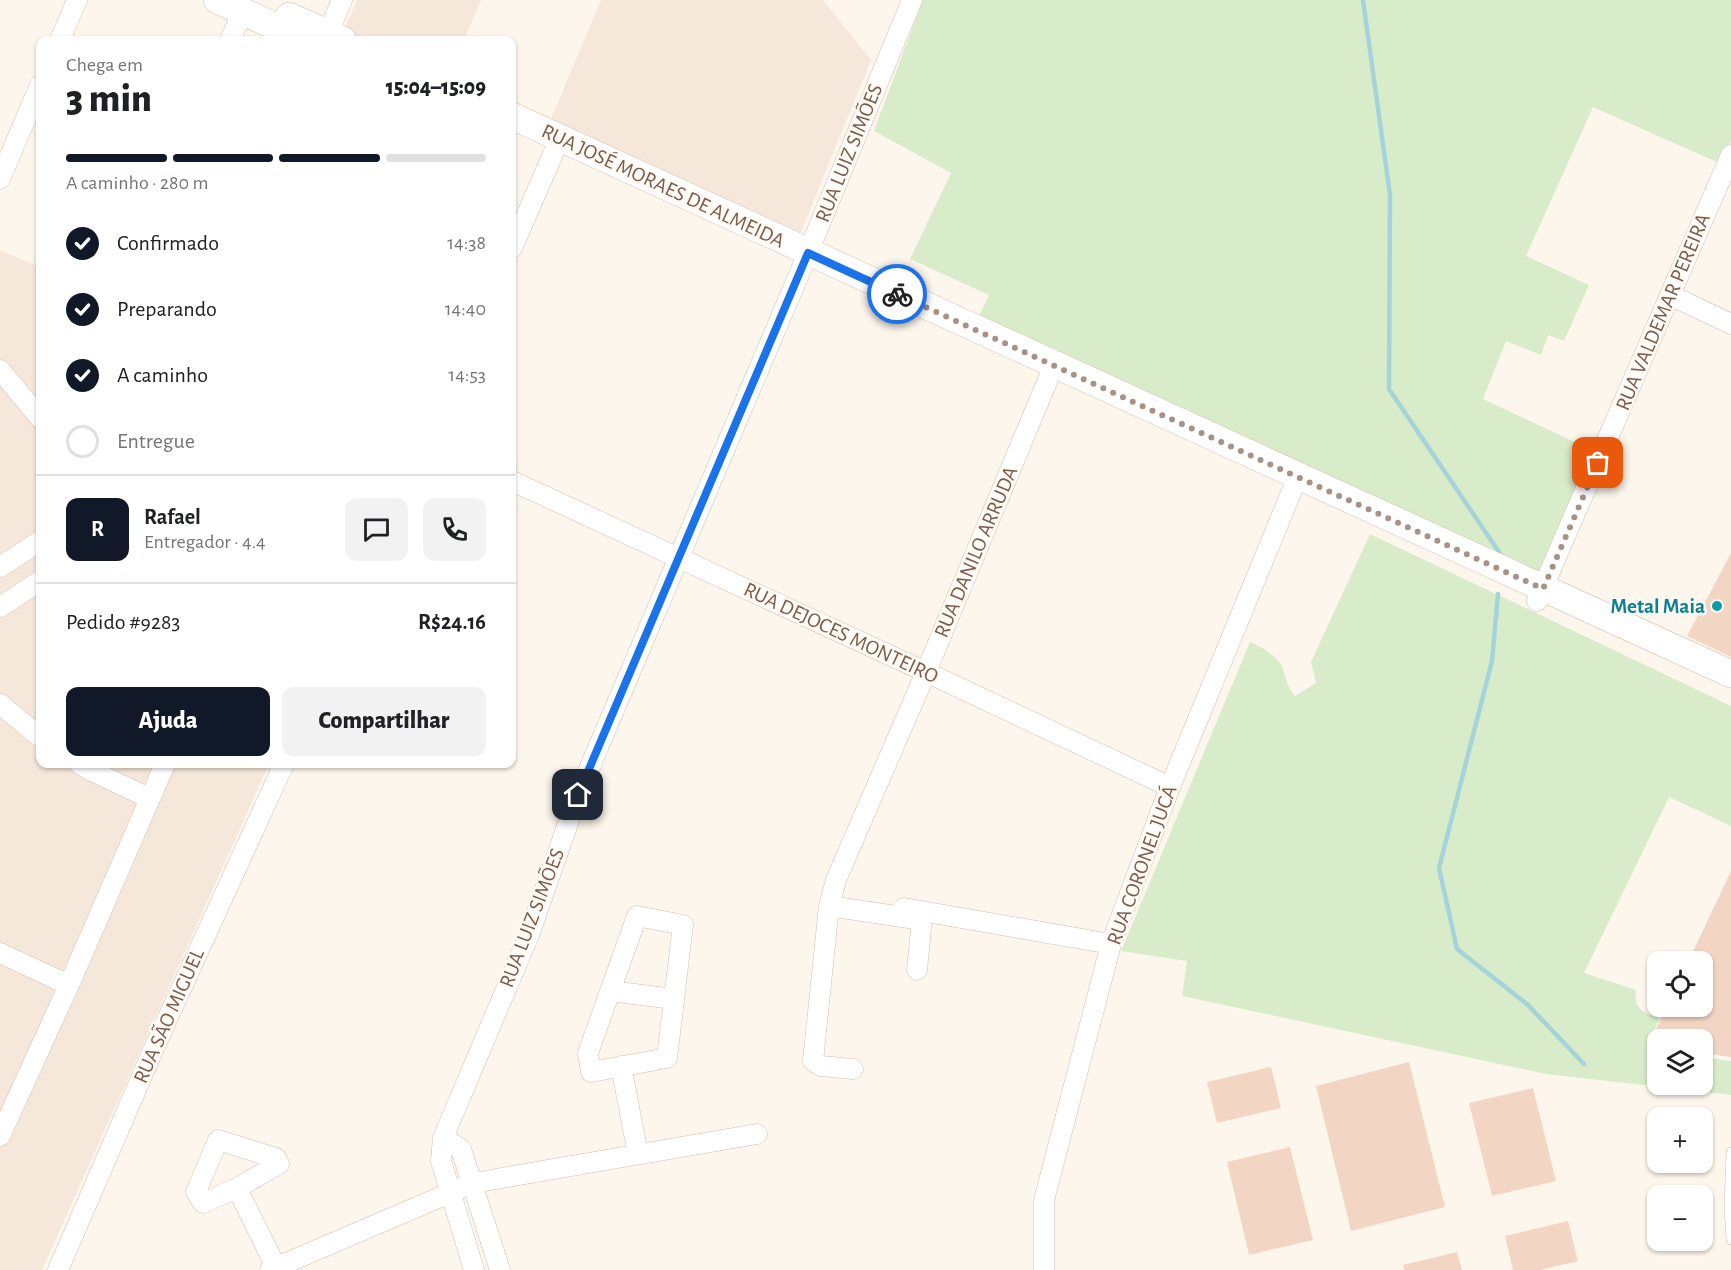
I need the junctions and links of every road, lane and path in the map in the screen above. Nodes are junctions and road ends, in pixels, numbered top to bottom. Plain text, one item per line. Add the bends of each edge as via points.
1 (77, 0) edge
2 (217, 0) edge
3 (342, 0) edge
4 (912, 0) edge
5 (248, 6) edge
6 (62, 36) edge
7 (232, 36) edge
8 (319, 36) edge
9 (327, 36) edge
10 (36, 94) edge
11 (516, 119) edge
12 (516, 134) edge
13 (558, 145) junction
14 (1731, 155) edge
15 (0, 179) edge
16 (516, 239) edge
17 (806, 259) junction
18 (1670, 295) junction
19 (1731, 324) edge
20 (0, 370) edge
21 (1051, 371) junction
22 (36, 413) edge
23 (516, 483) edge
24 (1295, 483) junction
25 (36, 544) edge
26 (680, 559) junction
27 (0, 567) edge
28 (36, 584) edge
29 (1540, 595) junction
30 (0, 607) edge
31 (1665, 652) junction
32 (926, 672) junction
33 (1731, 674) edge
34 (1731, 690) edge
35 (0, 705) edge
36 (36, 734) edge
37 (87, 768) edge
38 (163, 768) edge
39 (282, 768) edge
40 (1170, 787) junction
41 (149, 798) junction
42 (830, 901) junction
43 (1111, 944) junction
44 (0, 953) edge
45 (917, 970) dead end
46 (69, 986) junction
47 (610, 991) junction
48 (674, 999) junction
49 (621, 1066) junction
50 (853, 1069) dead end
51 (757, 1134) dead end
52 (0, 1136) edge
53 (443, 1138) junction
54 (1731, 1152) edge
55 (638, 1154) junction
56 (473, 1183) junction
57 (237, 1188) dead end
58 (451, 1191) junction
59 (1731, 1191) edge
60 (1731, 1240) edge
61 (273, 1268) edge
62 (58, 1270) edge
63 (474, 1270) edge
64 (500, 1270) edge
65 (1044, 1270) edge

1 - 6 street
2 - 5 street
3 - 9 street
4 - 17 street, RUA LUIZ SIMÕES
5 - 7 street
5 - 8 street
10 - 15 street
11 - 13 street, RUA JOSÉ MORAES DE ALMEIDA
12 - 13 street, RUA JOSÉ MORAES DE ALMEIDA
13 - 16 street
13 - 17 street, RUA JOSÉ MORAES DE ALMEIDA
14 - 18 street, RUA VALDEMAR PEREIRA
17 - 21 street, RUA JOSÉ MORAES DE ALMEIDA
17 - 26 street, RUA LUIZ SIMÕES
18 - 19 street
18 - 29 street, RUA VALDEMAR PEREIRA
20 - 22 street
21 - 24 street, RUA JOSÉ MORAES DE ALMEIDA
21 - 32 street, RUA DANILO ARRUDA
23 - 26 street, RUA DEJOCES MONTEIRO
24 - 29 street, RUA JOSÉ MORAES DE ALMEIDA
24 - 40 street, RUA CORONEL JUCÁ
25 - 27 street
26 - 32 street, RUA DEJOCES MONTEIRO
26 - 53 street, RUA LUIZ SIMÕES via 578,795 529,935
28 - 30 street
29 - 31 street, RUA JOSÉ MORAES DE ALMEIDA
31 - 33 street, RUA JOSÉ MORAES DE ALMEIDA
31 - 34 street, RUA JOSÉ MORAES DE ALMEIDA
32 - 40 street, RUA DEJOCES MONTEIRO
32 - 42 street, RUA DANILO ARRUDA
35 - 36 street
37 - 41 street
38 - 41 street
39 - 62 street, RUA SÃO MIGUEL
40 - 43 street, RUA CORONEL JUCÁ
41 - 46 street
42 - 43 street
42 - 45 street via 916,919 921,923
42 - 50 street, RUA DANILO ARRUDA via 813,1061 821,1066
43 - 65 street, RUA CORONEL JUCÁ via 1044,1200
44 - 46 street
46 - 52 street
47 - 48 street
47 - 48 street via 638,916 683,925
47 - 49 street via 588,1053 591,1072
48 - 49 street via 667,1058
49 - 55 street
51 - 55 street
53 - 56 street via 461,1149
53 - 58 street via 441,1161
54 - 59 lane
55 - 56 street
56 - 58 street
56 - 64 street
57 - 61 street
58 - 61 street
58 - 63 street
59 - 60 lane

